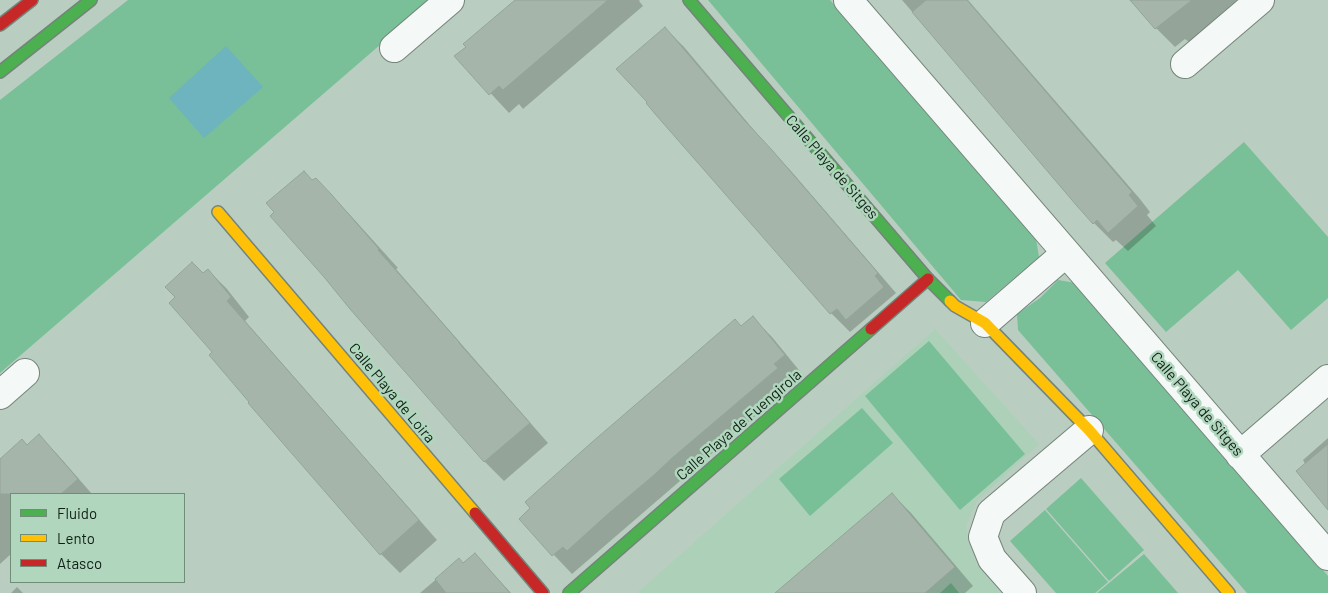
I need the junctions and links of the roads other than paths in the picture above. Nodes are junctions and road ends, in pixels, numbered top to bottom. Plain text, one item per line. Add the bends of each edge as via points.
1 (32, 0) edge
2 (91, 0) edge
3 (450, 0) edge
4 (689, 0) edge
5 (848, 0) edge
6 (1260, 0) edge
7 (0, 25) edge
8 (394, 48) dead end
9 (1185, 64) dead end
10 (0, 72) edge
11 (218, 212) dead end
12 (1066, 253) junction
13 (928, 279) junction
14 (985, 323) junction
15 (25, 373) dead end
16 (1328, 378) edge
17 (0, 395) edge
18 (1089, 430) junction
19 (1240, 454) junction
20 (1328, 556) edge
21 (543, 593) edge
22 (569, 593) edge
23 (1022, 593) edge
24 (1229, 593) edge

1 - 7 street
2 - 10 street
3 - 8 street
4 - 13 street, Calle Playa de Sitges
5 - 12 street, Calle Playa de Sitges
6 - 9 street
11 - 21 street, Calle Playa de Loira
12 - 14 street
12 - 19 street, Calle Playa de Sitges
13 - 14 street, Calle Playa de Sitges via 955,306
13 - 22 street, Calle Playa de Fuengirola
14 - 18 street, Calle Playa de Sitges
15 - 17 street
16 - 19 street
18 - 23 street via 991,513 983,537 992,559
18 - 24 street, Calle Playa de Sitges
19 - 20 street, Calle Playa de Sitges

